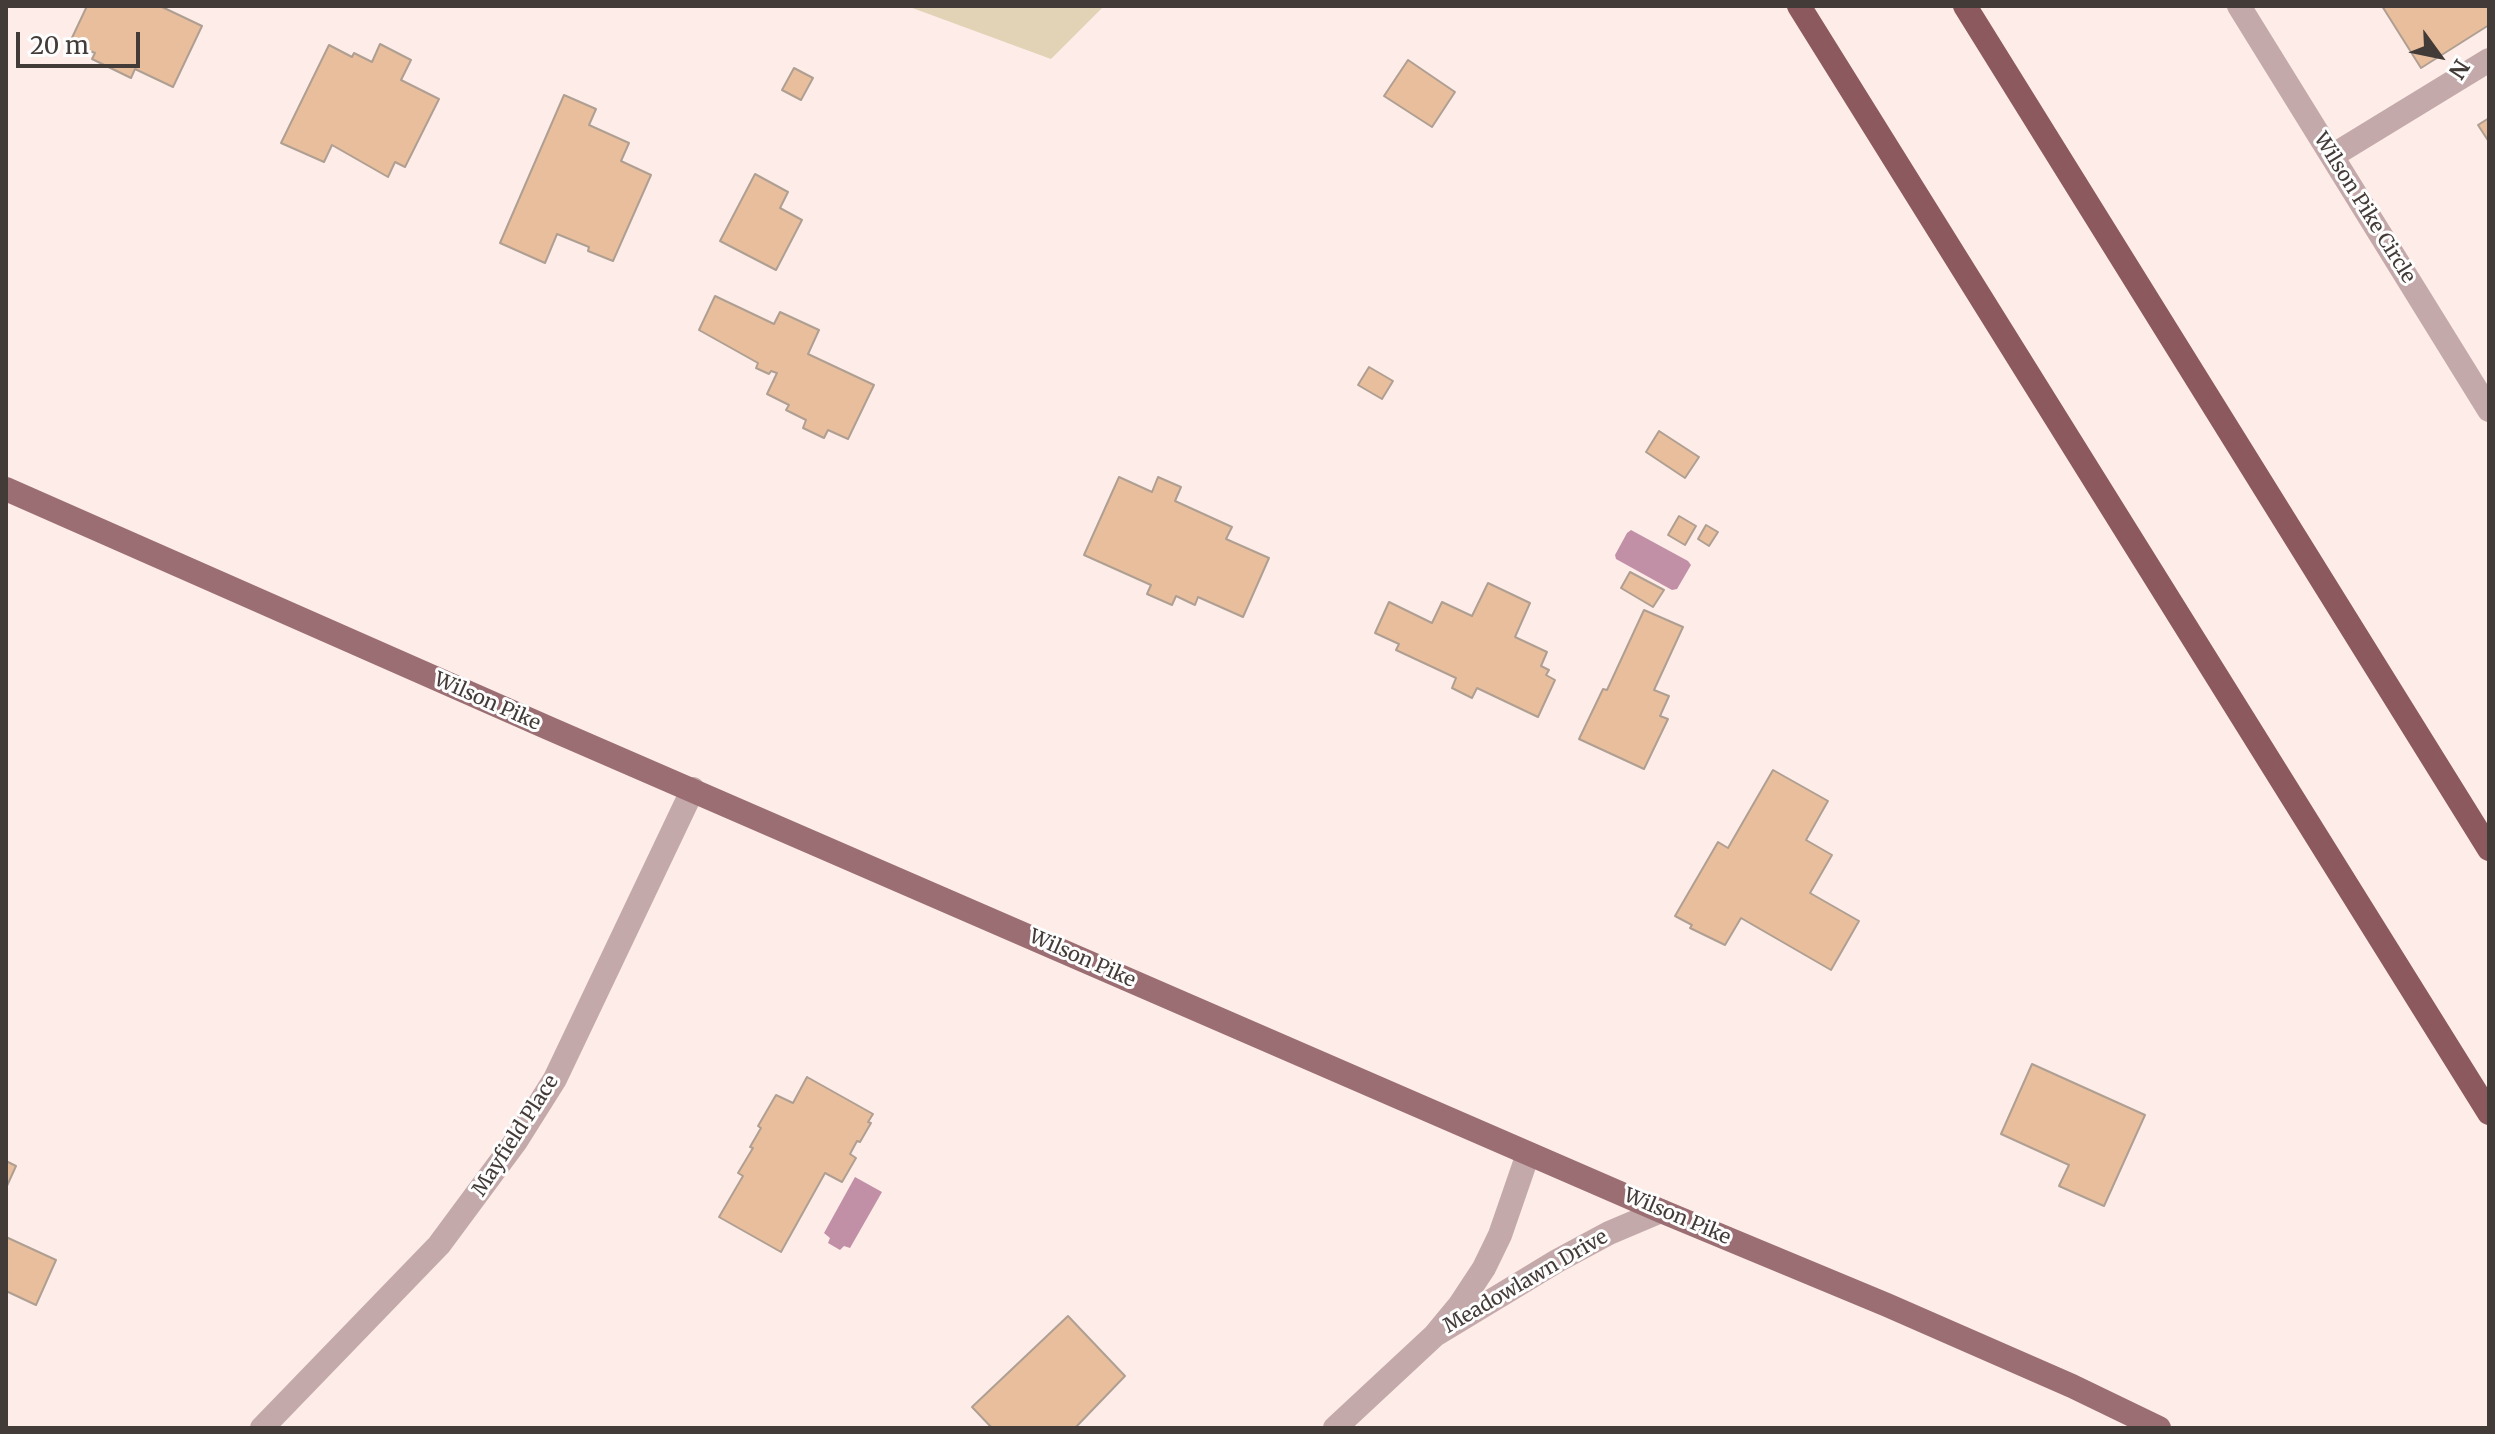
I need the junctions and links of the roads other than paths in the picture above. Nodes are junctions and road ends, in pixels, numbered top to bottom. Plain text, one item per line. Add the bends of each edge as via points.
1 (1799, 6) edge
2 (1965, 6) edge
3 (2239, 6) edge
4 (2489, 60) edge
5 (2332, 156) junction
6 (2489, 410) edge
7 (6, 489) edge
8 (693, 789) junction
9 (2489, 849) edge
10 (2489, 1113) edge
11 (1528, 1154) junction
12 (1661, 1211) junction
13 (1435, 1335) junction
14 (262, 1428) edge
15 (1335, 1428) edge
16 (2159, 1428) edge

1 - 10 highway
2 - 9 highway
3 - 5 street, Wilson Pike Circle
4 - 5 street
5 - 6 street, Wilson Pike Circle
7 - 8 main road, Wilson Pike
8 - 11 main road, Wilson Pike
8 - 14 street, Mayfield Place via 555,1079 516,1141 439,1245
11 - 12 main road, Wilson Pike
11 - 13 street, Meadowlawn Drive via 1484,1268
12 - 13 street, Meadowlawn Drive via 1557,1261
12 - 16 main road, Wilson Pike via 1887,1305
13 - 15 street, Meadowlawn Drive

